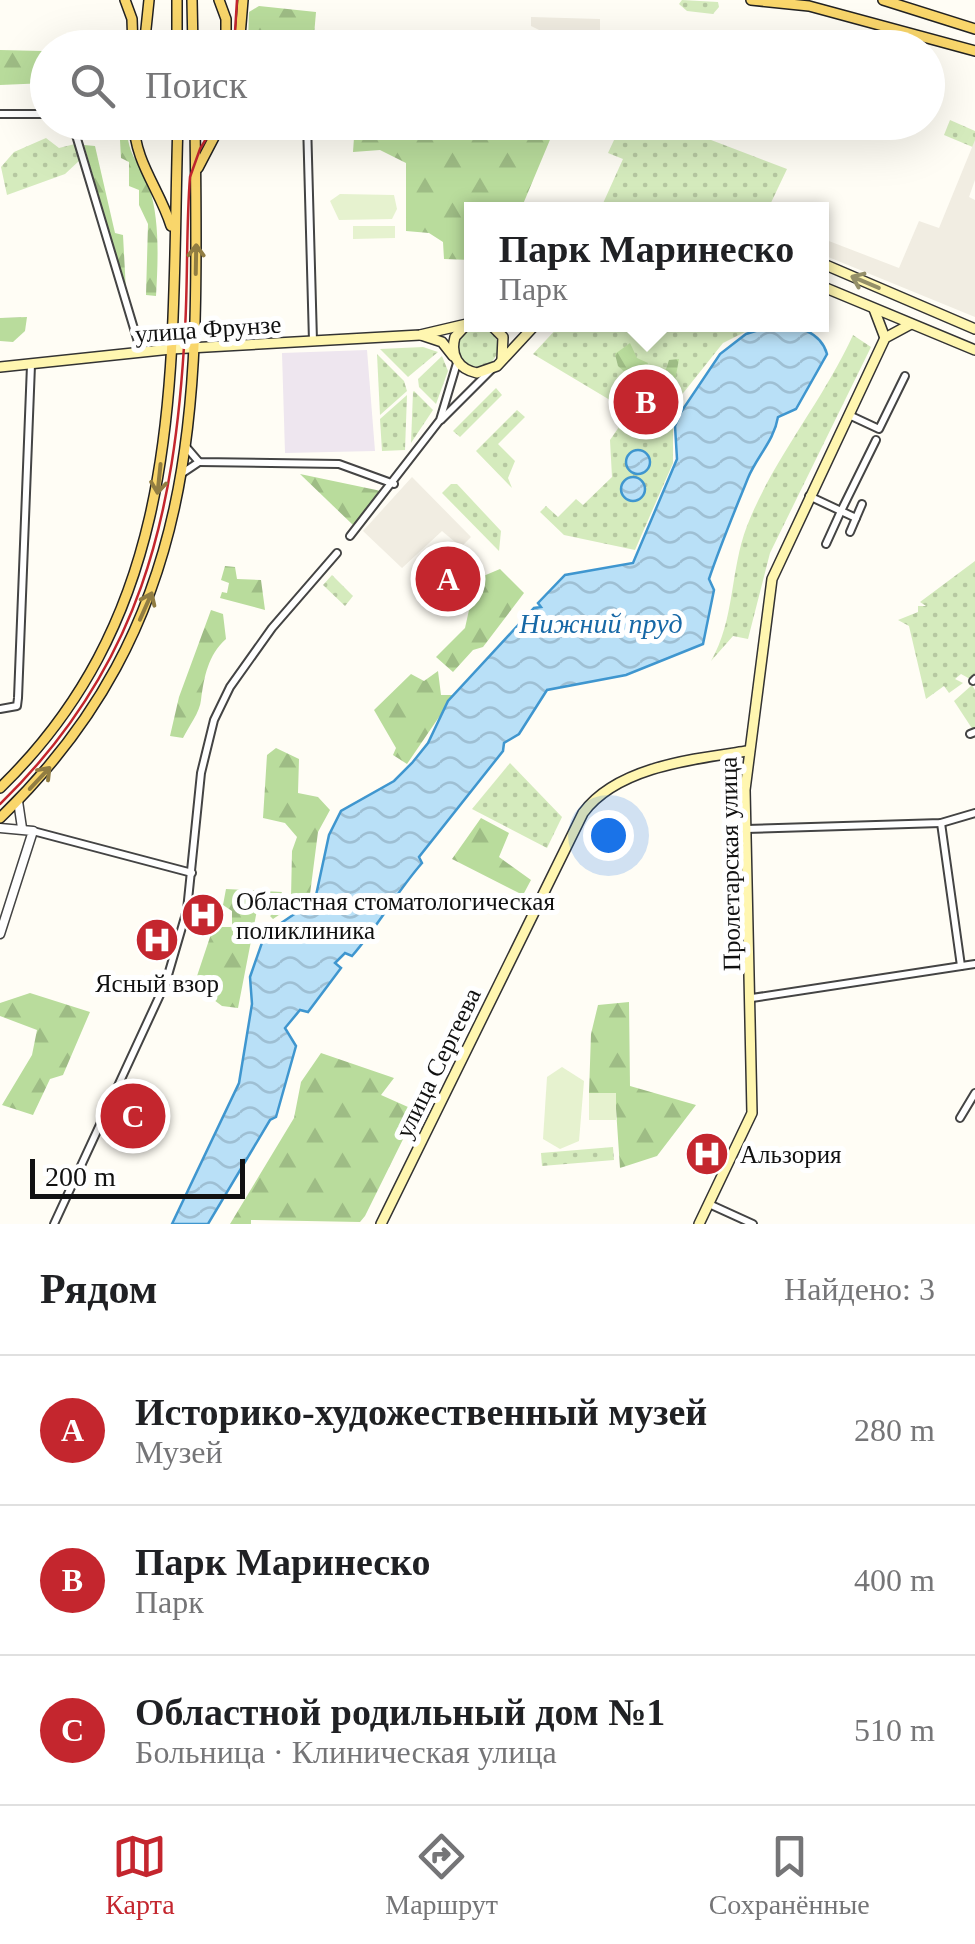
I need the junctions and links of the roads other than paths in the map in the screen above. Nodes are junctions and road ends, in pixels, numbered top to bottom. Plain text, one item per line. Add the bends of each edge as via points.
1 (126, 0) edge
2 (149, 0) edge
3 (176, 0) edge
4 (192, 0) edge
5 (219, 0) edge
6 (243, 0) edge
7 (751, 0) edge
8 (883, 0) edge
9 (807, 3) edge
10 (975, 28) edge
11 (132, 30) edge
12 (146, 30) edge
13 (177, 30) edge
14 (192, 30) edge
15 (226, 30) edge
16 (240, 30) edge
17 (903, 30) edge
18 (945, 42) edge
19 (956, 45) junction
20 (975, 51) edge
21 (975, 59) edge
22 (0, 114) edge
23 (30, 114) edge
24 (77, 140) edge
25 (136, 140) edge
26 (176, 140) edge
27 (195, 140) edge
28 (213, 140) edge
29 (307, 140) edge
30 (197, 171) junction
31 (173, 233) junction
32 (829, 266) edge
33 (829, 289) edge
34 (873, 308) junction
35 (464, 324) edge
36 (912, 324) junction
37 (464, 328) edge
38 (975, 329) edge
39 (496, 332) edge
40 (528, 332) edge
41 (420, 335) junction
42 (885, 338) junction
43 (312, 342) junction
44 (194, 348) junction
45 (171, 349) junction
46 (975, 350) edge
47 (141, 354) junction
48 (456, 360) junction
49 (500, 361) junction
50 (31, 365) junction
51 (0, 367) edge
52 (492, 370) junction
53 (905, 376) dead end
54 (848, 414) junction
55 (440, 420) junction
56 (876, 440) dead end
57 (187, 448) junction
58 (199, 462) junction
59 (184, 472) junction
60 (394, 484) junction
61 (808, 495) junction
62 (862, 504) dead end
63 (841, 511) junction
64 (856, 518) junction
65 (850, 532) dead end
66 (350, 536) dead end
67 (826, 544) dead end
68 (337, 553) dead end
69 (0, 709) edge
70 (748, 751) junction
71 (0, 788) edge
72 (18, 801) junction
73 (975, 813) edge
74 (0, 818) edge
75 (941, 823) junction
76 (0, 828) edge
77 (22, 828) junction
78 (746, 829) junction
79 (33, 831) junction
80 (192, 873) junction
81 (0, 934) edge
82 (975, 964) edge
83 (961, 966) junction
84 (752, 998) junction
85 (975, 1092) edge
86 (960, 1118) dead end
87 (708, 1203) junction
88 (54, 1224) edge
89 (381, 1224) edge
90 (699, 1224) edge
91 (753, 1224) edge

1 - 11 main road
2 - 12 main road
3 - 13 main road
4 - 14 main road
5 - 15 main road
6 - 16 main road
7 - 9 main road
8 - 10 main road
9 - 17 main road
18 - 19 main road
19 - 20 main road
19 - 21 main road
22 - 23 street
24 - 47 street
25 - 31 main road
26 - 31 main road
27 - 30 main road
28 - 30 main road
29 - 43 street
44 -> 30 main road
31 - 45 main road
38 -> 32 main road
33 - 34 main road
34 - 36 main road
34 - 42 main road
35 - 41 main road, улица Фрунзе
36 - 42 main road
36 - 46 main road
37 - 48 main road via 454,336
39 - 49 main road via 504,343
40 - 49 main road
41 - 43 main road, улица Фрунзе
41 - 48 main road via 442,342
42 - 54 main road, Пролетарская улица
43 - 44 main road, улица Фрунзе
44 - 45 main road, улица Фрунзе
44 - 57 main road
45 - 47 main road, улица Фрунзе
45 -> 71 main road via 158,489 134,581 76,697
47 - 50 main road, улица Фрунзе
48 - 52 main road via 469,371
48 - 55 street
49 - 52 main road
50 - 51 main road, улица Фрунзе
50 - 69 street via 18,698 17,706
52 - 55 street
53 - 54 street via 879,429
54 - 61 main road, Пролетарская улица
55 - 60 street
56 - 63 street
57 - 58 street
57 - 59 main road
58 - 59 street
58 - 60 street via 339,464
72 -> 59 main road via 78,729 134,632 168,547
60 - 66 street
61 - 63 street
61 - 70 main road, Пролетарская улица via 772,579
62 - 64 street
63 - 64 street
63 - 67 street
64 - 65 street
68 - 80 street via 272,628 214,720
70 - 78 main road, Пролетарская улица
70 - 89 main road, улица Сергеева via 621,780 596,796
72 - 74 main road
72 - 77 street
73 - 75 street
75 - 78 street
75 - 83 street
76 - 77 street
77 - 79 street
78 - 84 main road, Пролетарская улица
79 - 80 street
79 - 81 street
80 - 88 street via 166,982
82 - 83 street
83 - 84 street
84 - 87 main road, Пролетарская улица via 752,1113
85 - 86 street
87 - 90 main road, Пролетарская улица
87 - 91 street

